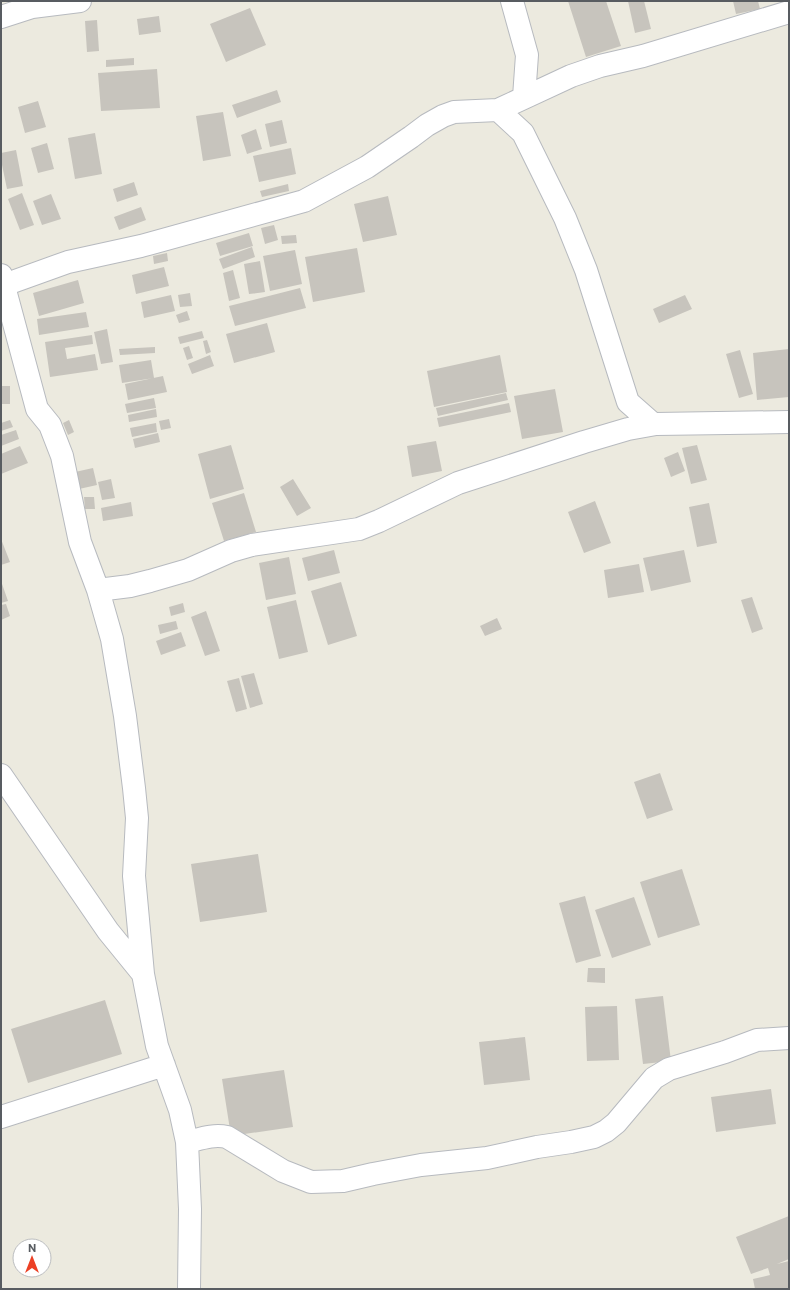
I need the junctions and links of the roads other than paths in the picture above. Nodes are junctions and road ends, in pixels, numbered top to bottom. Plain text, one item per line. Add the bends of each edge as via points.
1 (80, 1) edge
2 (512, 1) edge
3 (789, 12) edge
4 (1, 17) edge
5 (527, 55) junction
6 (551, 85) junction
7 (523, 98) junction
8 (498, 110) junction
9 (523, 133) junction
10 (3, 280) edge
11 (628, 402) junction
12 (789, 422) edge
13 (653, 424) junction
14 (618, 432) junction
15 (98, 590) junction
16 (1, 774) edge
17 (143, 974) junction
18 (789, 1038) edge
19 (164, 1065) junction
20 (1, 1117) edge
21 (187, 1142) junction
22 (189, 1289) edge

1 - 4 street via 32,7
2 - 5 street
3 - 6 street via 643,56 600,66
5 - 6 street
5 - 7 street
6 - 7 street
7 - 8 street
7 - 9 street
8 - 9 street
8 - 10 street via 454,112 443,116 367,167 304,201 141,246
9 - 11 street via 565,218 586,270
10 - 15 street via 37,409 50,425 62,456 80,542
11 - 13 street
11 - 14 street
12 - 13 street
13 - 14 street
14 - 15 street via 458,483 359,529 252,545 188,570 150,581
15 - 17 street via 112,639 134,788 137,824 134,876
16 - 17 street via 108,932
17 - 19 street via 157,1046
18 - 21 street via 757,1040 669,1069 654,1078 616,1123 594,1137 487,1158 421,1165 343,1181 311,1182 284,1171 227,1137 206,1137
19 - 20 street
19 - 21 street via 180,1110
21 - 22 street via 190,1209

